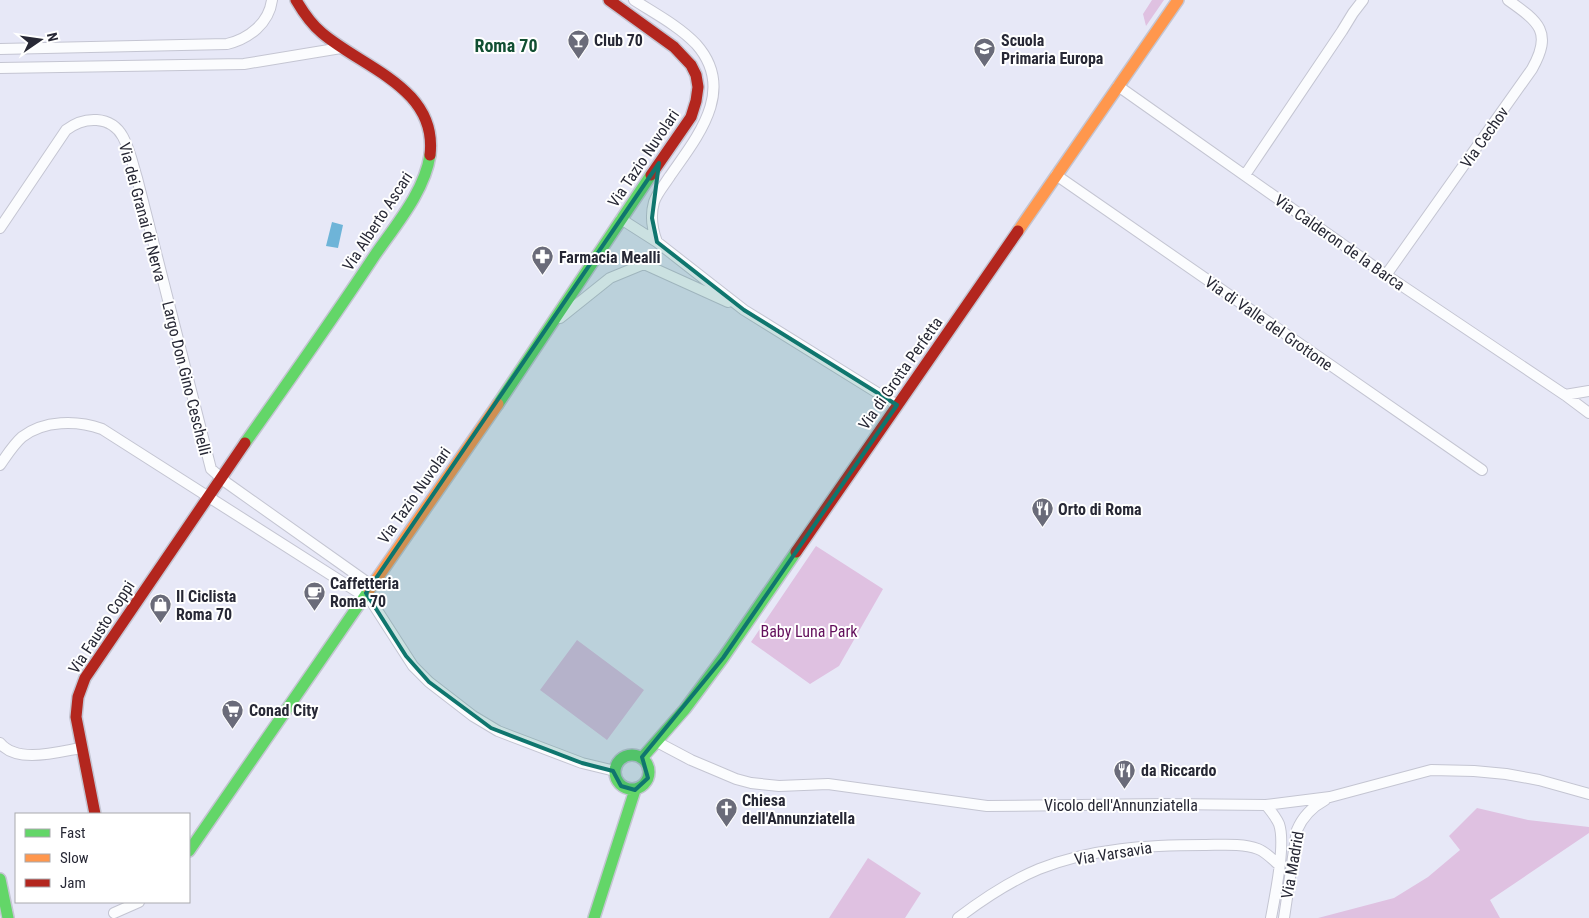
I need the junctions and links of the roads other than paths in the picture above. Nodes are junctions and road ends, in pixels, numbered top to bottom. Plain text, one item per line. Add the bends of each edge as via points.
1 (272, 0) edge
2 (296, 0) edge
3 (609, 0) edge
4 (634, 0) edge
5 (1178, 0) edge
6 (1357, 0) edge
7 (1363, 0) edge
8 (1508, 0) edge
9 (1352, 13) junction
10 (185, 45) junction
11 (108, 48) junction
12 (341, 48) junction
13 (0, 49) edge
14 (186, 65) junction
15 (109, 66) junction
16 (0, 68) edge
17 (1118, 86) junction
18 (659, 163) junction
19 (1056, 175) junction
20 (1245, 175) junction
21 (655, 200) junction
22 (622, 219) junction
23 (0, 228) edge
24 (657, 242) junction
25 (1386, 275) junction
26 (165, 291) joint
27 (744, 310) junction
28 (552, 325) junction
29 (1589, 390) edge
30 (1565, 395) junction
31 (897, 405) junction
32 (1589, 406) edge
33 (1589, 413) edge
34 (0, 465) edge
35 (1482, 470) dead end
36 (220, 478) junction
37 (208, 496) junction
38 (367, 591) junction
39 (657, 742) junction
40 (0, 743) edge
41 (82, 748) junction
42 (642, 758) junction
43 (615, 771) junction
44 (635, 790) junction
45 (1589, 794) edge
46 (1330, 797) junction
47 (1266, 805) junction
48 (95, 813) edge
49 (190, 850) edge
50 (1279, 865) junction
51 (0, 879) edge
52 (137, 903) edge
53 (115, 915) edge
54 (8, 918) edge
55 (594, 918) edge
56 (958, 918) edge
57 (1271, 918) edge
58 (1284, 918) edge

1 - 10 street via 262,23 248,37 214,45
2 - 12 street, Via Alberto Ascari via 320,33
3 - 18 street, Via Tazio Nuvolari via 676,47 688,60 696,77 697,96 693,111
4 - 21 street, Via Tazio Nuvolari via 693,41 708,64 713,85 706,121
5 - 17 street, Via di Grotta Perfetta
6 - 9 street
7 - 9 street
8 - 25 street, Via Cechov via 1530,16 1540,29 1542,43 1537,61
9 - 20 street
10 - 11 street
10 - 14 street
11 - 13 street
11 - 15 street
12 - 14 street via 255,63
12 - 36 street, Via Alberto Ascari via 401,87 414,100 428,128 431,147 428,167 419,189 394,228
14 - 15 street
15 - 16 street
17 - 19 street, Via di Grotta Perfetta
17 - 20 street, Via Calderon de la Barca
18 - 21 street
18 - 22 street, Via Tazio Nuvolari
19 - 31 street, Via di Grotta Perfetta
19 - 35 street, Via di Valle del Grottone
20 - 25 street, Via Calderon de la Barca
21 - 24 street, Via Tazio Nuvolari via 652,226
22 - 24 street
22 - 28 street, Via Tazio Nuvolari
23 - 26 street, Via dei Granai di Nerva via 66,130 89,120 109,123 120,132 127,146
24 - 27 street
25 - 30 street, Via Calderon de la Barca
26 - 36 street, Largo Don Gino Ceschelli via 210,464
27 - 28 street, Via Tazio Nuvolari via 644,264 610,278
27 - 31 street
28 - 38 street, Via Tazio Nuvolari
29 - 30 street
30 - 32 street, Via Calderon de la Barca
30 - 33 street, Via Calderon de la Barca
31 - 39 street, Via di Grotta Perfetta via 722,658
34 - 37 street via 17,442 38,428 67,423 93,426 110,433
36 - 37 street, Via Fausto Coppi
36 - 38 street
37 - 38 street
37 - 41 street, Via Fausto Coppi via 85,678 76,710
38 - 43 street via 413,666 473,716 498,731 582,763
38 - 49 street, Via Tazio Nuvolari
39 - 42 street, Via di Grotta Perfetta
39 - 47 street, Vicolo dell'Annunziatella via 691,760 751,784 828,784 987,806
40 - 41 street via 10,752 27,755
41 - 48 street, Via Fausto Coppi
42 - 43 street via 634,755 622,758
42 - 44 street via 649,769 648,778
43 - 44 street via 616,780 622,786
44 - 55 street
45 - 46 street, Vicolo dell'Annunziatella via 1506,774 1436,770 1418,772
46 - 47 street, Vicolo dell'Annunziatella
46 - 58 street, Via Madrid via 1307,813 1297,830
47 - 50 street, Via Madrid via 1276,818 1281,833
50 - 56 street, Via Varsavia via 1260,850 1238,845 1151,846 1104,852 1057,863 1025,875
50 - 57 street, Via Madrid
51 - 54 street
52 - 53 street

